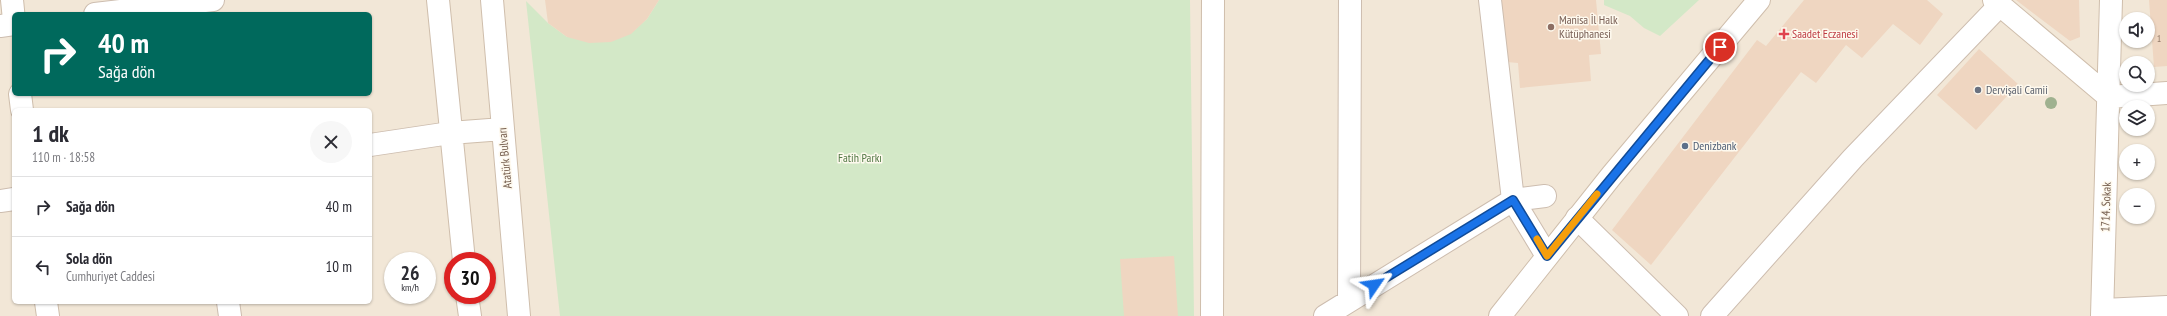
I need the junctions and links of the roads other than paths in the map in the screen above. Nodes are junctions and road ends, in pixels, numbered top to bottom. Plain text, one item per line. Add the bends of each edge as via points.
1 (12, 0) edge
2 (213, 0) edge
3 (438, 0) edge
4 (492, 0) edge
5 (1213, 0) edge
6 (1350, 0) edge
7 (1490, 0) edge
8 (1759, 0) edge
9 (2111, 0) edge
10 (1997, 2) edge
11 (13, 12) edge
12 (112, 12) edge
13 (12, 24) edge
14 (0, 26) edge
15 (2167, 93) edge
16 (20, 96) edge
17 (2109, 97) junction
18 (22, 108) edge
19 (503, 129) junction
20 (450, 133) junction
21 (372, 145) edge
22 (1546, 196) dead end
23 (12, 199) edge
24 (1513, 200) junction
25 (0, 201) edge
26 (1577, 218) junction
27 (463, 252) edge
28 (1547, 256) junction
29 (1349, 301) junction
30 (46, 304) edge
31 (228, 304) edge
32 (468, 304) edge
33 (2167, 307) edge
34 (2103, 313) edge
35 (48, 316) edge
36 (230, 316) edge
37 (470, 316) edge
38 (519, 316) edge
39 (1212, 316) edge
40 (1325, 316) edge
41 (1500, 316) edge
42 (1677, 316) edge
43 (1712, 316) edge

1 - 11 street
2 - 12 street
3 - 20 street
4 - 19 street, Atatürk Bulvarı
5 - 39 street
6 - 29 street
7 - 24 street
8 - 26 street
9 - 17 street, 1714. Sokak
10 - 17 street
10 - 43 street
13 - 14 street
15 - 17 street
16 - 18 street
17 - 34 street, 1714. Sokak
19 - 20 street
19 - 38 street, Atatürk Bulvarı
20 - 21 street
20 - 27 street
22 - 24 street
23 - 25 street
24 - 28 street
24 - 29 street
26 - 28 street
26 - 42 street
28 - 41 street
29 - 40 street
30 - 35 street
31 - 36 street
32 - 37 street
33 - 34 street

